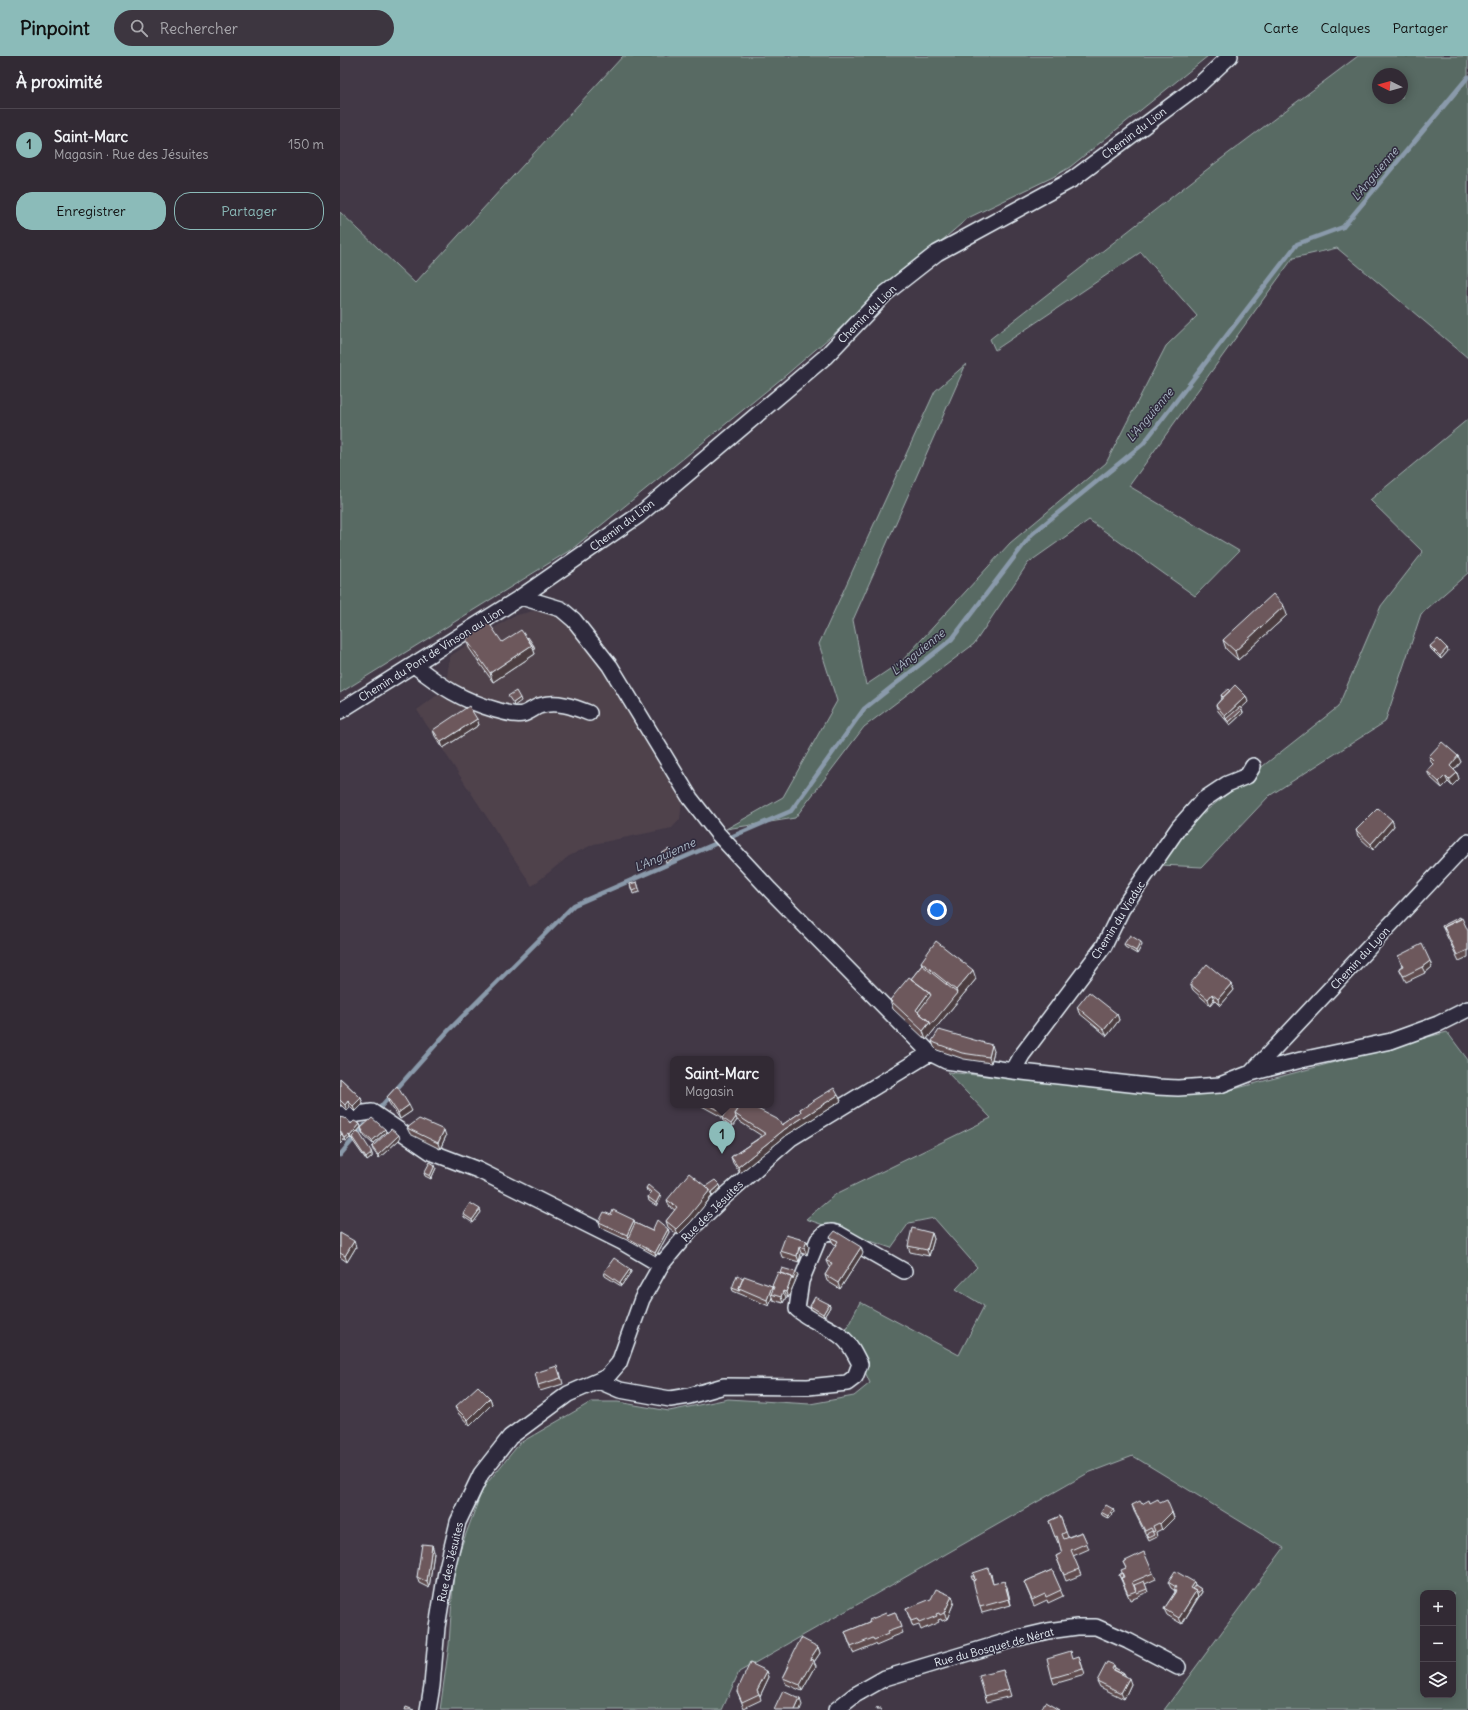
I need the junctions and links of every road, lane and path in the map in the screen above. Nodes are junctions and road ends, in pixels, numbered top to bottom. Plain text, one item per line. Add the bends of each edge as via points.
1 (1230, 56) edge
2 (521, 597) junction
3 (414, 665) junction
4 (340, 711) edge
5 (589, 713) dead end
6 (1253, 766) dead end
7 (1468, 842) edge
8 (1468, 1009) edge
9 (930, 1053) junction
10 (1013, 1071) junction
11 (1251, 1073) junction
12 (340, 1114) edge
13 (661, 1265) junction
14 (904, 1272) dead end
15 (598, 1381) junction
16 (1178, 1667) dead end
17 (428, 1710) edge
18 (836, 1710) edge

1 - 2 street, Chemin du Lion via 1200,84 1073,179 937,253 886,293 825,357 639,514
2 - 3 street, Chemin du Pont de Vinson au Lion
2 - 9 street via 561,609 574,620 610,666 690,798 723,839
3 - 4 street, Chemin du Pont de Vinson au Lion
3 - 5 street via 459,697 503,712 523,714 540,706 554,704
6 - 10 street, Chemin du Viaduc via 1247,776 1227,784 1203,800 1179,827 1122,909 1104,946 1022,1055
7 - 11 street, Chemin du Lyon
8 - 11 street via 1438,1024 1391,1041
9 - 10 street via 946,1061
9 - 13 street, Rue des Jésuites via 791,1138 692,1228
10 - 11 street via 1178,1088 1220,1085
12 - 13 street via 376,1114 431,1152 478,1170 622,1242
13 - 15 street, Rue des Jésuites via 642,1299 619,1363 607,1377
14 - 15 street via 839,1234 825,1233 818,1240 801,1280 797,1309 842,1337 853,1349 860,1364 856,1377 847,1383 808,1387 724,1386 670,1399 620,1390
15 - 17 street, Rue des Jésuites via 568,1394 510,1437 481,1474 458,1522 446,1572 436,1627
16 - 18 street, Rue du Bosquet de Nérat via 1096,1627 1070,1628 1018,1638 885,1678 855,1695

